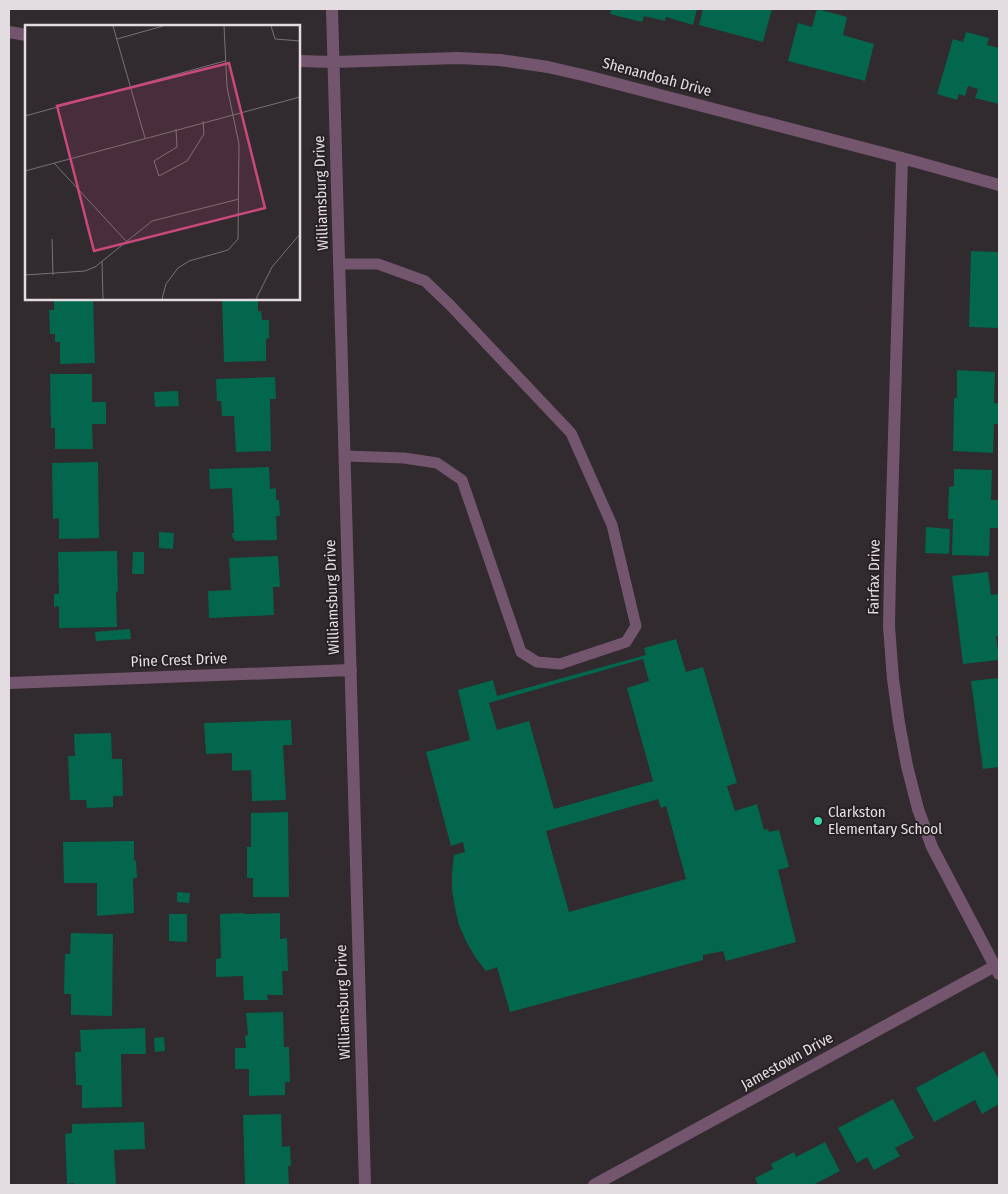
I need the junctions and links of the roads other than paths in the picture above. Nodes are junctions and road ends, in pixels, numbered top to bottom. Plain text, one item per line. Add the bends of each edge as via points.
1 (332, 9) edge
2 (9, 32) edge
3 (25, 35) edge
4 (300, 60) edge
5 (334, 62) junction
6 (902, 158) junction
7 (999, 185) edge
8 (339, 264) junction
9 (345, 456) junction
10 (351, 670) junction
11 (9, 683) edge
12 (997, 970) edge
13 (365, 1185) edge
14 (594, 1185) edge

1 - 5 street, Williamsburg Drive
2 - 3 street
4 - 5 street, Shenandoah Drive
5 - 6 street, Shenandoah Drive via 457,58 548,67
5 - 8 street, Williamsburg Drive
6 - 7 street, Shenandoah Drive
6 - 12 street, Fairfax Drive via 889,626 893,679 902,740 918,809 932,848
8 - 9 street, Williamsburg Drive
8 - 9 lane via 378,264 425,281 571,434 612,524 636,626 626,642 560,664 536,662 521,652 462,480 438,463
9 - 10 street, Williamsburg Drive
10 - 11 street, Pine Crest Drive
10 - 13 street, Williamsburg Drive
12 - 14 street, Jamestown Drive

